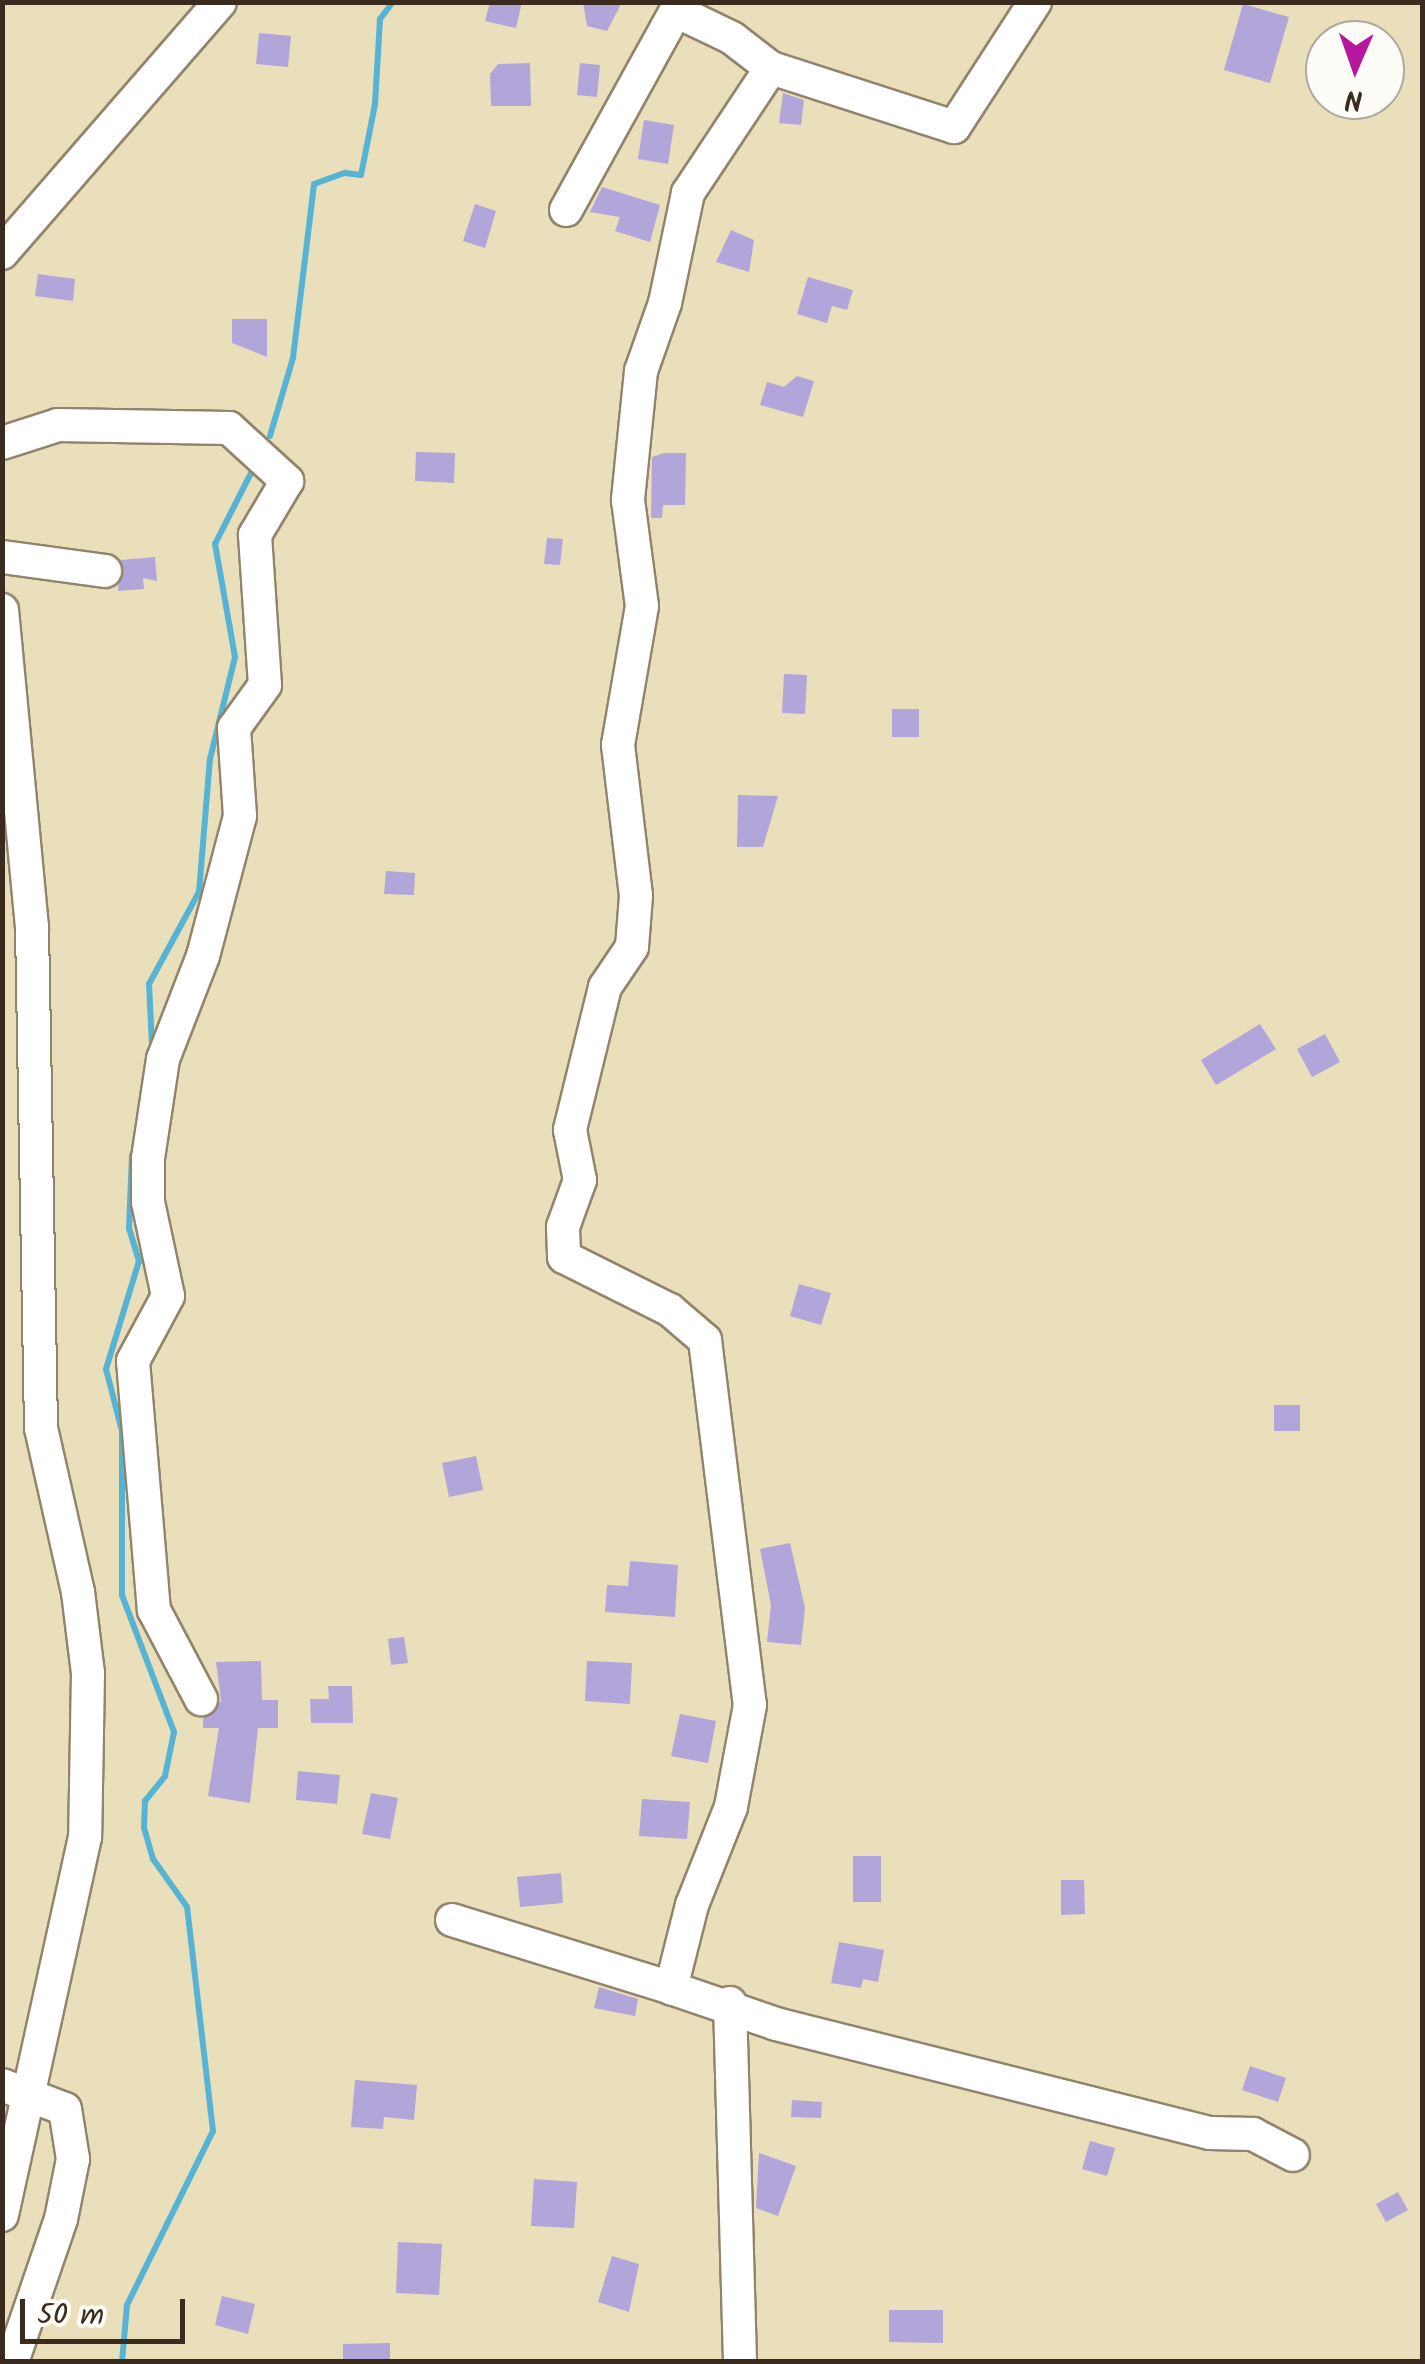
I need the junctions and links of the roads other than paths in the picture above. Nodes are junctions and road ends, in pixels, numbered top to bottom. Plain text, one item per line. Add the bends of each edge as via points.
1 (220, 2) edge
2 (1034, 2) edge
3 (771, 68) junction
4 (566, 210) dead end
5 (2, 253) edge
6 (2, 444) edge
7 (2, 557) edge
8 (105, 570) dead end
9 (2, 610) edge
10 (201, 1699) dead end
11 (452, 1920) dead end
12 (671, 1988) junction
13 (730, 2003) junction
14 (15, 2089) edge
15 (1293, 2154) dead end
16 (2, 2215) edge
17 (12, 2362) edge
18 (740, 2362) edge

1 - 5 street
2 - 3 street via 954,127
3 - 4 street via 732,38 676,10
3 - 12 street via 688,193 665,303 641,371 628,500 642,606 618,745 636,896 632,947 605,986 584,1063 570,1130 580,1180 562,1228 564,1257 670,1310 705,1340 750,1705 731,1807 692,1905
6 - 10 street via 58,425 229,428 288,481 255,535 265,685 234,728 240,816 203,956 163,1059 148,1158 148,1202 168,1296 133,1361 154,1610
7 - 8 street
9 - 14 street via 32,927 41,1428 88,1672 85,1837
11 - 12 street
12 - 13 street
13 - 15 street via 776,2024 1210,2133 1253,2134
13 - 18 street
14 - 16 street
14 - 17 street via 65,2109 73,2159 61,2218

